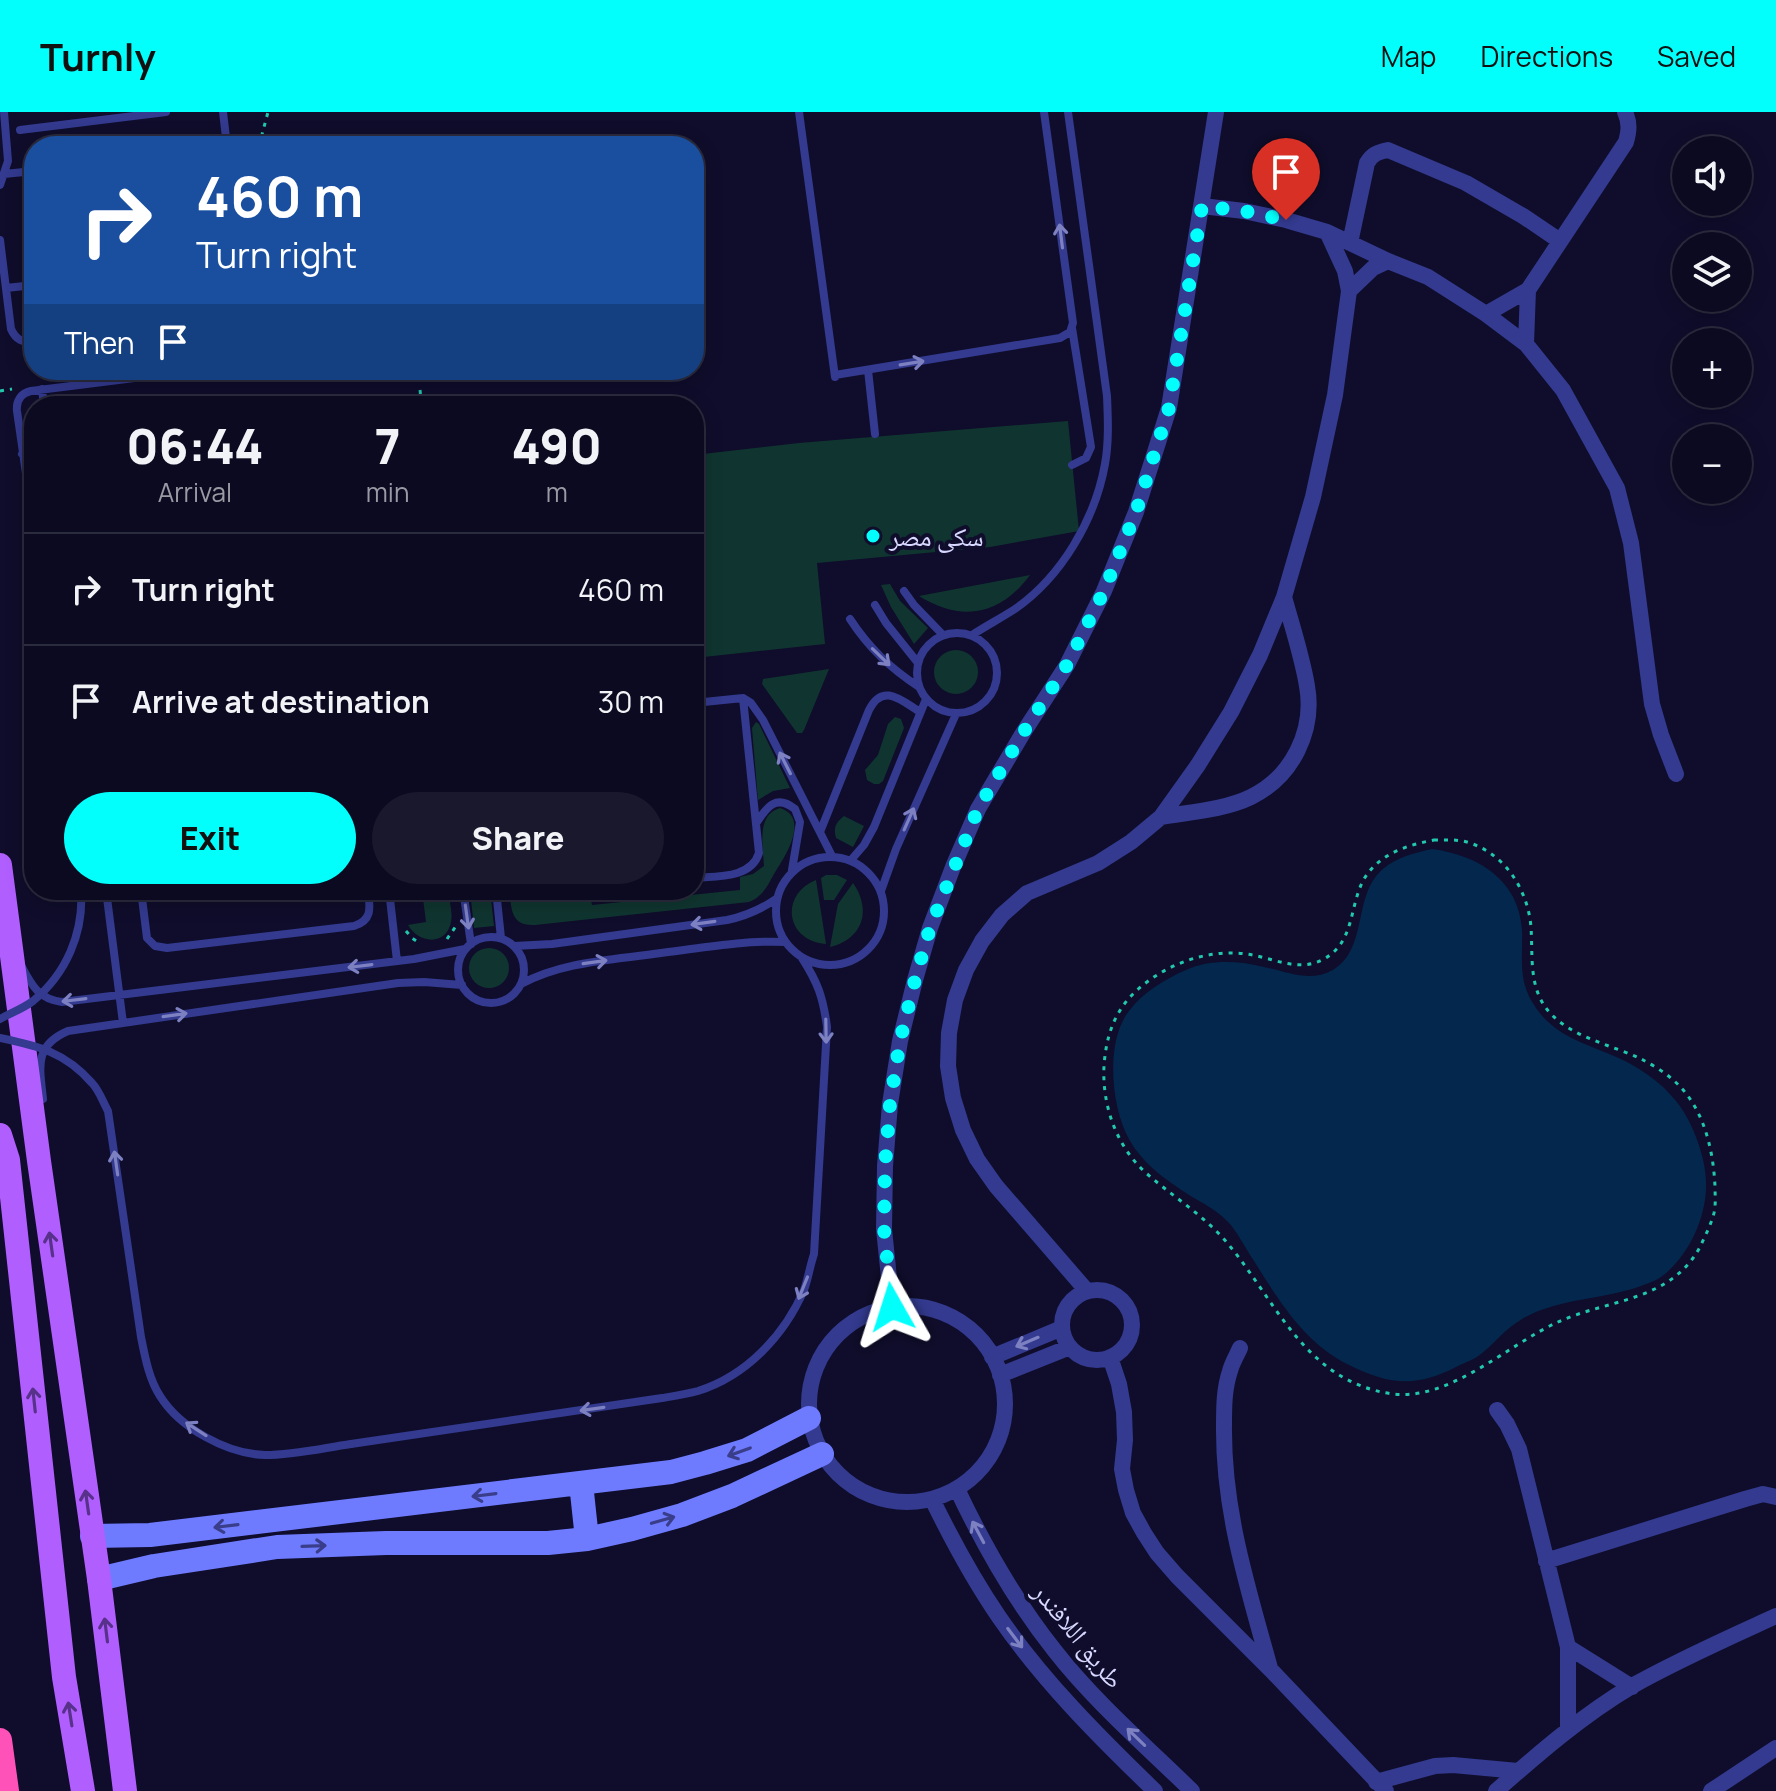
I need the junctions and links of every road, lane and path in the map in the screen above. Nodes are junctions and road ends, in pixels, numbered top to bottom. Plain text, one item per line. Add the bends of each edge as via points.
1 (4, 112) edge
2 (166, 112) edge
3 (223, 112) edge
4 (268, 112) edge
5 (799, 112) edge
6 (1044, 112) edge
7 (1068, 112) edge
8 (1216, 112) edge
9 (1625, 112) edge
10 (20, 130) dead end
11 (226, 136) edge
12 (262, 136) edge
13 (24, 172) edge
14 (4, 174) junction
15 (0, 185) edge
16 (1202, 206) junction
17 (1327, 232) junction
18 (0, 240) edge
19 (1560, 241) junction
20 (1350, 243) junction
21 (1388, 261) junction
22 (24, 286) edge
23 (6, 288) junction
24 (1528, 290) junction
25 (1349, 291) junction
26 (1486, 314) junction
27 (1072, 327) junction
28 (24, 341) edge
29 (1526, 344) junction
30 (868, 370) junction
31 (113, 380) edge
32 (42, 389) junction
33 (420, 390) dead end
34 (43, 396) edge
35 (421, 396) edge
36 (875, 434) dead end
37 (22, 454) junction
38 (24, 456) edge
39 (1072, 465) dead end
40 (24, 466) edge
41 (904, 591) dead end
42 (1284, 597) junction
43 (875, 605) dead end
44 (850, 619) dead end
45 (943, 635) junction
46 (972, 635) junction
47 (918, 663) junction
48 (919, 687) junction
49 (743, 698) junction
50 (926, 699) junction
51 (704, 702) edge
52 (920, 712) junction
53 (956, 714) junction
54 (1676, 774) dead end
55 (1161, 817) junction
56 (756, 823) junction
57 (820, 832) junction
58 (832, 856) junction
59 (851, 860) junction
60 (0, 865) edge
61 (792, 870) junction
62 (704, 877) edge
63 (881, 892) junction
64 (776, 899) junction
65 (81, 900) edge
66 (107, 900) edge
67 (142, 900) edge
68 (369, 900) edge
69 (390, 900) edge
70 (464, 900) edge
71 (497, 900) edge
72 (403, 922) dead end
73 (456, 925) dead end
74 (501, 938) junction
75 (446, 940) dead end
76 (10, 941) junction
77 (785, 942) junction
78 (428, 946) dead end
79 (468, 946) junction
80 (514, 946) junction
81 (802, 958) junction
82 (397, 961) junction
83 (521, 984) junction
84 (462, 985) junction
85 (119, 994) junction
86 (0, 1019) edge
87 (123, 1023) junction
88 (0, 1038) edge
89 (43, 1099) dead end
90 (45, 1132) dead end
91 (0, 1135) edge
92 (39, 1161) junction
93 (1087, 1291) junction
94 (892, 1307) junction
95 (1062, 1328) junction
96 (1530, 1336) joint
97 (1070, 1347) junction
98 (1240, 1348) dead end
99 (992, 1357) junction
100 (1110, 1357) junction
101 (1000, 1375) junction
102 (1497, 1410) dead end
103 (809, 1418) junction
104 (822, 1454) junction
105 (581, 1483) junction
106 (957, 1489) junction
107 (1776, 1497) edge
108 (932, 1499) junction
109 (92, 1536) junction
110 (587, 1539) junction
111 (1546, 1561) junction
112 (99, 1579) junction
113 (1776, 1616) edge
114 (1568, 1647) junction
115 (1271, 1670) junction
116 (1632, 1687) junction
117 (1568, 1730) junction
118 (0, 1740) edge
119 (1776, 1748) edge
120 (1518, 1771) junction
121 (1381, 1787) edge
122 (7, 1791) edge
123 (83, 1791) edge
124 (125, 1791) edge
125 (1155, 1791) edge
126 (1192, 1791) edge
127 (1496, 1791) edge
128 (1711, 1791) edge

1 - 14 lane
2 - 10 lane
3 - 11 lane
4 - 12 path
5 - 30 lane via 835,377
27 -> 6 lane
7 - 46 lane via 1107,396 1105,465 1083,530 1064,559 1017,608
8 - 16 street
9 - 19 street via 1626,142
13 - 14 lane
14 - 15 lane
16 - 17 street
16 - 94 street via 1169,408 1136,512 1067,665 978,809 919,967 900,1041 887,1135 884,1229
17 - 20 street
17 - 25 street
18 - 23 lane
19 - 20 street via 1466,183 1388,150 1367,163
19 - 24 street
20 - 21 street
21 - 25 street
21 - 26 street via 1428,277
22 - 23 lane
23 - 28 lane via 11,329
24 - 26 street
24 - 29 street
25 - 42 street via 1335,395
26 - 29 street
30 -> 27 lane via 1060,338
27 - 39 lane via 1091,447 1086,458
29 - 54 street via 1563,390 1617,488 1631,543 1652,704
30 - 36 lane
31 - 32 lane
32 - 34 lane
32 - 37 lane via 26,392 17,402
33 - 35 path
37 - 38 lane
37 - 40 lane
41 - 45 lane
42 - 55 street via 1231,712
42 - 55 street via 1309,714 1291,764 1249,798
43 - 47 lane
44 -> 48 lane via 880,658
45 - 46 lane
45 - 47 lane via 923,651
46 - 53 lane via 992,651 998,675 989,699
47 - 48 lane
48 - 50 lane
49 - 51 lane
49 - 56 lane
57 -> 49 lane via 763,720
50 - 52 lane
50 - 53 lane
52 - 57 lane via 891,696 874,700
52 - 59 lane via 870,836
63 -> 53 lane
55 - 93 street via 1098,863 1027,893 1002,915 966,970 949,1033 953,1098 977,1159
56 - 61 lane via 777,803 795,809 800,822
56 - 62 lane via 759,853 754,865
57 - 58 lane
58 - 59 lane
58 - 61 lane via 817,857
59 - 63 lane via 864,868
60 - 76 main road
61 - 64 lane
63 - 81 lane via 883,925 865,953 834,965
64 - 77 lane via 778,929
64 -> 80 lane via 727,920
65 - 86 lane, bridge via 77,937 58,977 31,1003
66 - 85 lane
67 - 68 lane via 147,938 167,948 354,926 370,912
69 - 82 lane
70 -> 79 lane
71 - 74 lane
72 - 78 path via 412,938
73 - 75 path
74 - 79 lane via 480,938
74 - 80 lane
85 -> 76 lane via 62,1002 44,997 30,984
76 - 92 main road
77 - 81 lane
83 -> 77 lane via 575,965
79 - 82 lane
79 - 84 lane via 458,967
80 - 83 lane via 523,960
81 -> 88 lane, bridge via 816,980 827,1027 814,1254 804,1290 763,1353 700,1391 286,1454 243,1452 197,1432 159,1395 141,1337 108,1111 93,1084 64,1057
82 -> 85 lane
83 - 84 lane via 509,998 492,1003 474,998
87 -> 84 lane via 398,983
85 - 87 lane
87 - 89 lane via 68,1031 46,1045 40,1069
90 - 92 lane
123 -> 91 main road via 64,1677 8,1160
109 -> 92 main road
93 - 95 street via 1068,1305
93 - 100 street via 1115,1295 1131,1318 1130,1337
94 - 99 street via 926,1308 958,1321
94 - 103 street via 856,1320 828,1345 812,1380
95 - 97 street
95 -> 99 street
96 - 96 path via 1671,1281 1696,1254 1711,1225 1714,1160 1705,1125 1671,1078 1564,1025 1548,1011 1534,984 1527,903 1518,883 1489,852 1457,840 1412,844 1376,865 1364,880 1344,939 1325,959 1302,966 1232,952 1197,957 1153,978 1114,1018 1103,1085 1120,1140 1143,1171 1212,1226 1285,1325 1335,1374 1370,1389 1416,1393 1448,1384
97 - 100 street via 1084,1358
97 - 101 street
98 - 115 street via 1224,1394 1228,1499 1237,1552
99 - 101 street
100 - 115 street via 1124,1412 1122,1469 1133,1513 1177,1576
101 - 106 street via 1004,1408 998,1440 982,1468
102 - 111 street via 1519,1449
103 - 104 street
103 -> 105 street via 747,1450 705,1463
104 - 108 street via 842,1478 869,1495 900,1503
110 -> 104 street via 682,1515
105 -> 109 street via 150,1535
105 - 110 street
106 - 108 street
126 -> 106 street, طريق اللافندر via 1056,1653 1001,1575
107 - 111 street via 1745,1499
108 -> 125 street, طريق اللافندر via 975,1581 1028,1656
109 - 112 main road
112 -> 110 street via 277,1547
111 - 114 street
124 -> 112 main road
113 - 116 street
114 - 116 street
114 - 117 street
115 - 121 street
116 - 117 street
117 - 120 street
118 - 122 highway
119 - 128 street
120 - 121 street via 1435,1766
120 - 127 street

